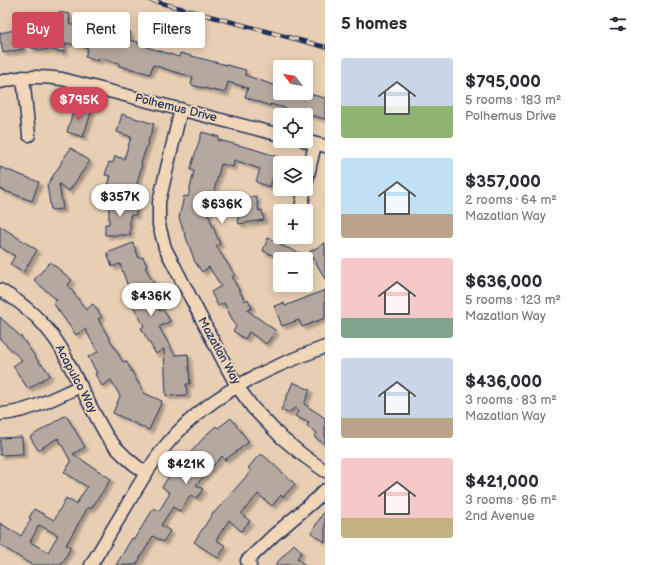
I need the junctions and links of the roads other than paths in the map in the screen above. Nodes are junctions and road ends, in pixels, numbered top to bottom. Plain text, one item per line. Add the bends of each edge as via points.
1 (22, 78) junction
2 (0, 82) edge
3 (181, 109) junction
4 (273, 133) edge
5 (29, 135) dead end
6 (315, 144) edge
7 (312, 156) edge
8 (0, 290) edge
9 (325, 347) edge
10 (81, 386) junction
11 (237, 386) junction
12 (0, 414) edge
13 (325, 471) edge
14 (146, 473) junction
15 (325, 490) edge
16 (91, 565) edge
17 (250, 565) edge

1 - 2 street, Polhemus Drive
1 - 3 street, Polhemus Drive via 62,79
1 - 5 street
3 - 4 street, Polhemus Drive
3 - 11 street, Mazatlan Way via 159,202 160,231 165,248
6 - 7 street
8 - 10 street, Acapulco Way via 32,312 61,349
9 - 11 street via 263,372
10 - 12 street via 25,410
10 - 14 street, Acapulco Way via 108,438 125,458
11 - 13 street, Mazatlan Way via 253,408 282,438
11 - 14 street via 194,417 168,444
14 - 16 street
15 - 17 street via 247,561

